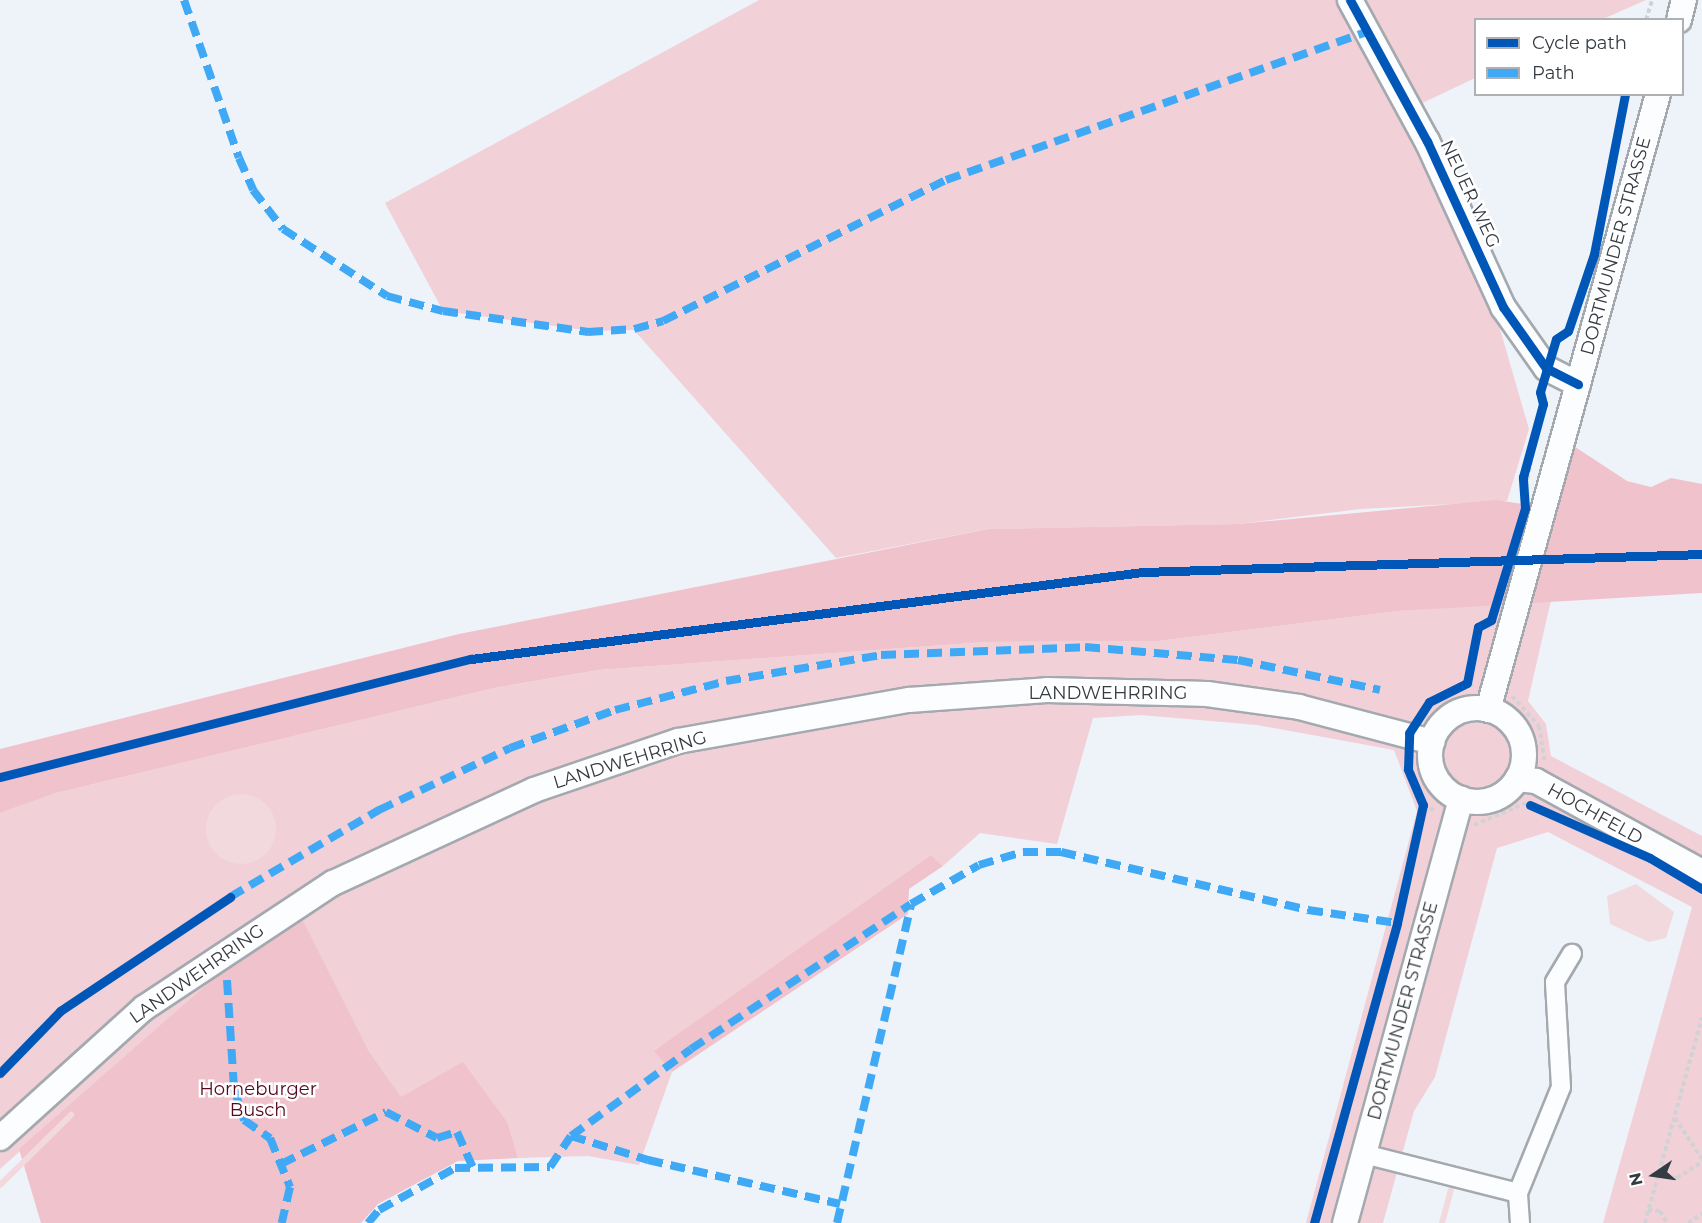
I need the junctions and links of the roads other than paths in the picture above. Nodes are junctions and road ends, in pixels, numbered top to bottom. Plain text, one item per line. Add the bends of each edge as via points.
1 (1350, 0) edge
2 (1684, 0) edge
3 (1680, 18) edge
4 (1657, 96) edge
5 (1578, 384) junction
6 (1488, 710) junction
7 (1432, 741) junction
8 (1517, 779) junction
9 (1461, 799) junction
10 (1702, 872) edge
11 (1572, 954) dead end
12 (0, 1138) edge
13 (1364, 1154) junction
14 (1518, 1193) junction
15 (1345, 1223) edge
16 (1520, 1223) edge

1 - 5 main road, NEUER WEG via 1428,141 1503,308 1546,368
2 - 3 main road
4 - 5 main road, DORTMUNDER STRASSE
5 - 6 main road, DORTMUNDER STRASSE via 1533,506 1504,612
6 - 7 main road via 1454,715
6 - 8 main road via 1501,715 1520,737 1522,766
7 - 9 main road via 1430,756 1439,782
7 - 12 main road, LANDWEHRRING via 1299,707 1207,694 1047,690 909,700 678,741 524,794 333,883 144,1008
8 - 9 main road via 1492,799
8 - 10 main road, HOCHFELD via 1536,781
9 - 13 main road, DORTMUNDER STRASSE
11 - 14 street via 1555,982 1561,1087
13 - 14 street
13 - 15 main road, DORTMUNDER STRASSE
14 - 16 street

